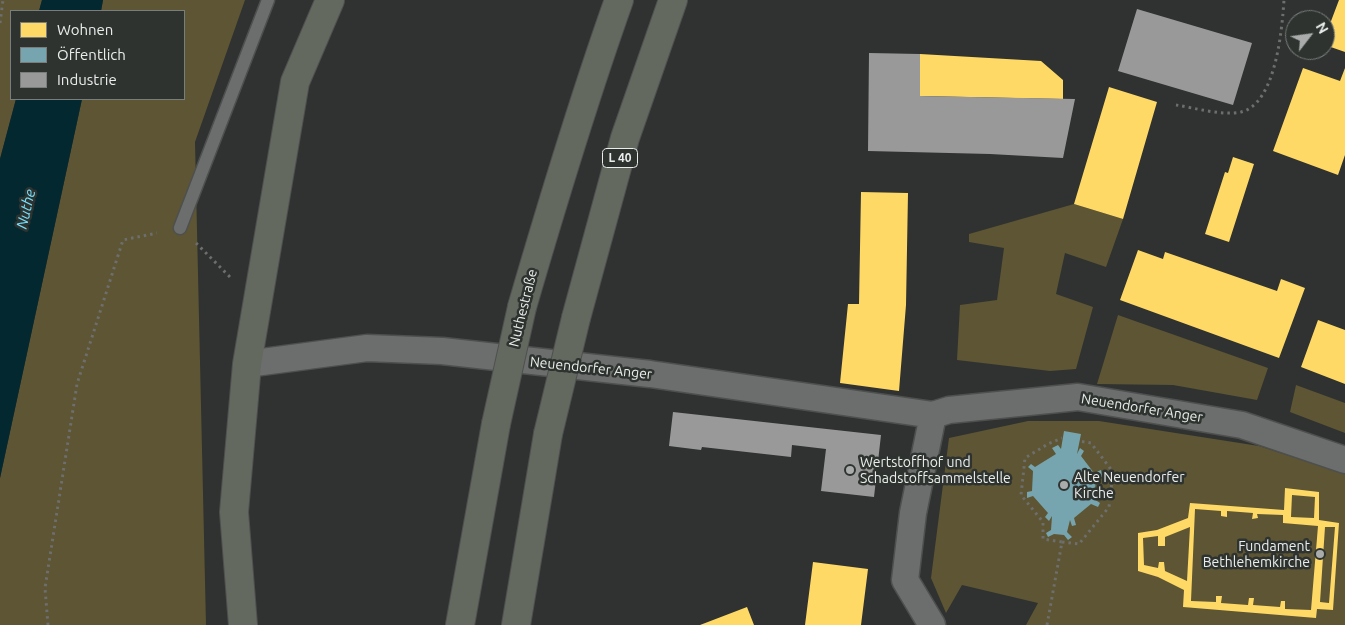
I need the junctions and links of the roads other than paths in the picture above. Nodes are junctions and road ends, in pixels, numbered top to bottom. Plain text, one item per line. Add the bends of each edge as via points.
1 (268, 0) edge
2 (330, 0) edge
3 (619, 0) edge
4 (673, 0) edge
5 (180, 228) road end
6 (247, 364) junction
7 (934, 415) junction
8 (1345, 460) edge
9 (243, 625) edge
10 (460, 625) edge
11 (516, 625) edge
12 (932, 625) edge

1 - 5 lane
2 - 6 highway via 295,82
3 - 10 highway, Nuthestraße, bridge via 558,184 522,307 496,424
4 - 11 highway, L 40, bridge via 625,138 576,318 548,434
6 - 7 street, Neuendorfer Anger via 367,348 442,351 650,374
6 - 9 highway via 234,512
7 - 8 street, Neuendorfer Anger via 949,410 1078,397 1242,425
7 - 12 street via 912,513 906,580

